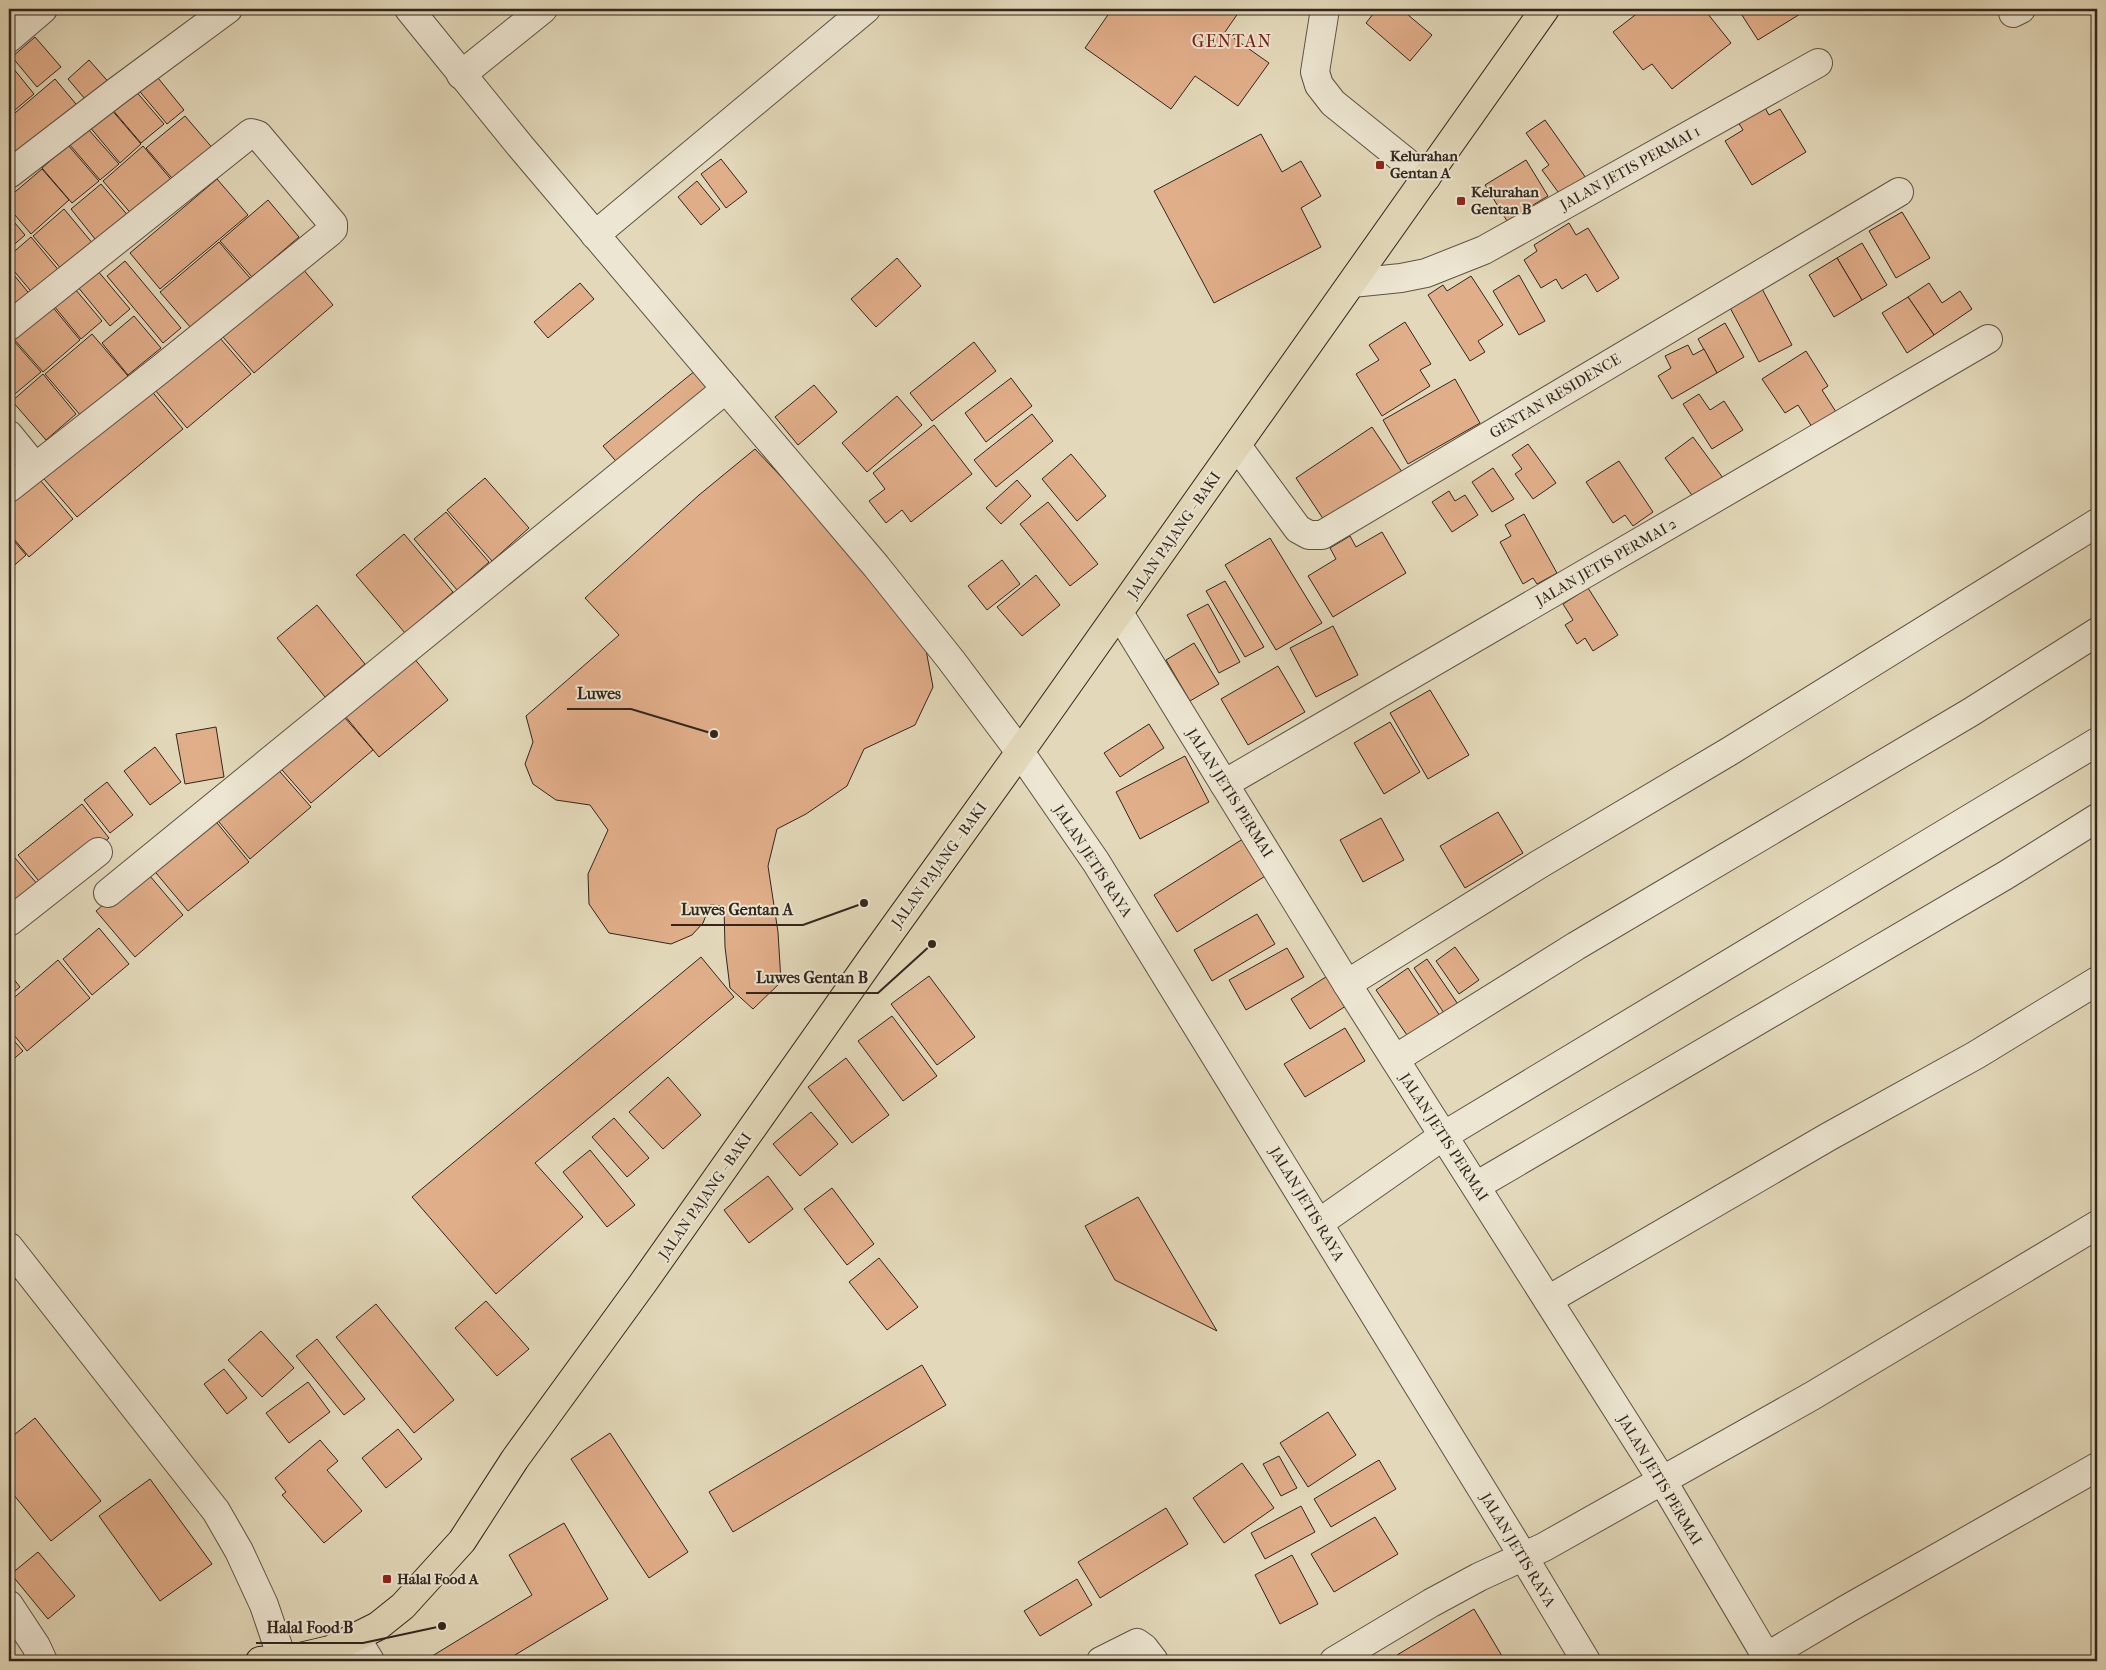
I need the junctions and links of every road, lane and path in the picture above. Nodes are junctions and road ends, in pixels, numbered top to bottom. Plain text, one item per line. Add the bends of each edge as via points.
1 (43, 9) edge
2 (228, 9) edge
3 (409, 9) edge
4 (543, 9) edge
5 (866, 9) edge
6 (1325, 9) edge
7 (1545, 9) edge
8 (9, 38) edge
9 (1818, 63) dead end
10 (461, 75) junction
11 (9, 174) edge
12 (1426, 178) junction
13 (1899, 192) dead end
14 (595, 235) junction
15 (1352, 283) junction
16 (9, 326) edge
17 (1988, 339) dead end
18 (726, 389) junction
19 (9, 435) edge
20 (1237, 446) junction
21 (35, 467) junction
22 (9, 488) edge
23 (2097, 523) edge
24 (1119, 613) junction
25 (2097, 632) edge
26 (2097, 742) edge
27 (1020, 752) junction
28 (1224, 784) junction
29 (2097, 818) edge
30 (98, 852) dead end
31 (108, 893) dead end
32 (9, 922) edge
33 (2097, 981) edge
34 (1347, 984) junction
35 (1395, 1059) junction
36 (1443, 1136) junction
37 (1476, 1186) junction
38 (1319, 1223) junction
39 (2097, 1225) edge
40 (9, 1247) edge
41 (1548, 1300) junction
42 (2097, 1467) edge
43 (1662, 1480) junction
44 (1523, 1556) junction
45 (9, 1605) edge
46 (356, 1638) junction
47 (286, 1659) edge
48 (1767, 1659) edge
49 (43, 1661) edge
50 (370, 1661) edge
51 (1101, 1661) edge
52 (1154, 1661) edge
53 (1334, 1661) edge
54 (1586, 1661) edge

1 - 8 street
2 - 11 street
3 - 10 street, JALAN JETIS RAYA
4 - 10 street
5 - 14 street
6 - 12 street via 1315,72 1319,85 1333,103
7 - 12 main road, JALAN PAJANG - BAKI
9 - 15 street, JALAN JETIS PERMAI 1 via 1484,250 1426,273
10 - 14 street, JALAN JETIS RAYA
12 - 15 main road, JALAN PAJANG - BAKI
13 - 20 street, GENTAN RESIDENCE via 1322,534 1309,535 1298,529
14 - 18 street, JALAN JETIS RAYA
15 - 20 main road, JALAN PAJANG - BAKI
16 - 21 street via 251,133 258,135 333,224 332,231
17 - 28 street, JALAN JETIS PERMAI 2
18 - 27 street, JALAN JETIS RAYA via 876,566
18 - 31 street
19 - 21 street
20 - 24 main road, JALAN PAJANG - BAKI
21 - 22 street
23 - 34 street
24 - 27 main road, JALAN PAJANG - BAKI
24 - 28 street, JALAN JETIS PERMAI
25 - 35 street via 1971,712 1576,946
26 - 36 street
27 - 38 street, JALAN JETIS RAYA via 1096,862
27 - 46 main road, JALAN PAJANG - BAKI via 516,1459 462,1541 403,1606
28 - 34 street, JALAN JETIS PERMAI
29 - 37 street via 2006,875
30 - 32 street
33 - 41 street via 1976,1055
34 - 35 street, JALAN JETIS PERMAI
35 - 36 street, JALAN JETIS PERMAI
36 - 37 street, JALAN JETIS PERMAI
36 - 38 street
37 - 41 street, JALAN JETIS PERMAI
38 - 44 street, JALAN JETIS RAYA
39 - 43 street via 1812,1396
40 - 47 street via 216,1511 239,1551
41 - 43 street, JALAN JETIS PERMAI
42 - 48 street via 1846,1609
43 - 44 street
43 - 48 street, JALAN JETIS PERMAI
44 - 53 street via 1431,1602
44 - 54 street, JALAN JETIS RAYA
45 - 49 street
46 - 47 main road, JALAN PAJANG - BAKI via 330,1650
46 - 50 street
51 - 52 street via 1136,1643

